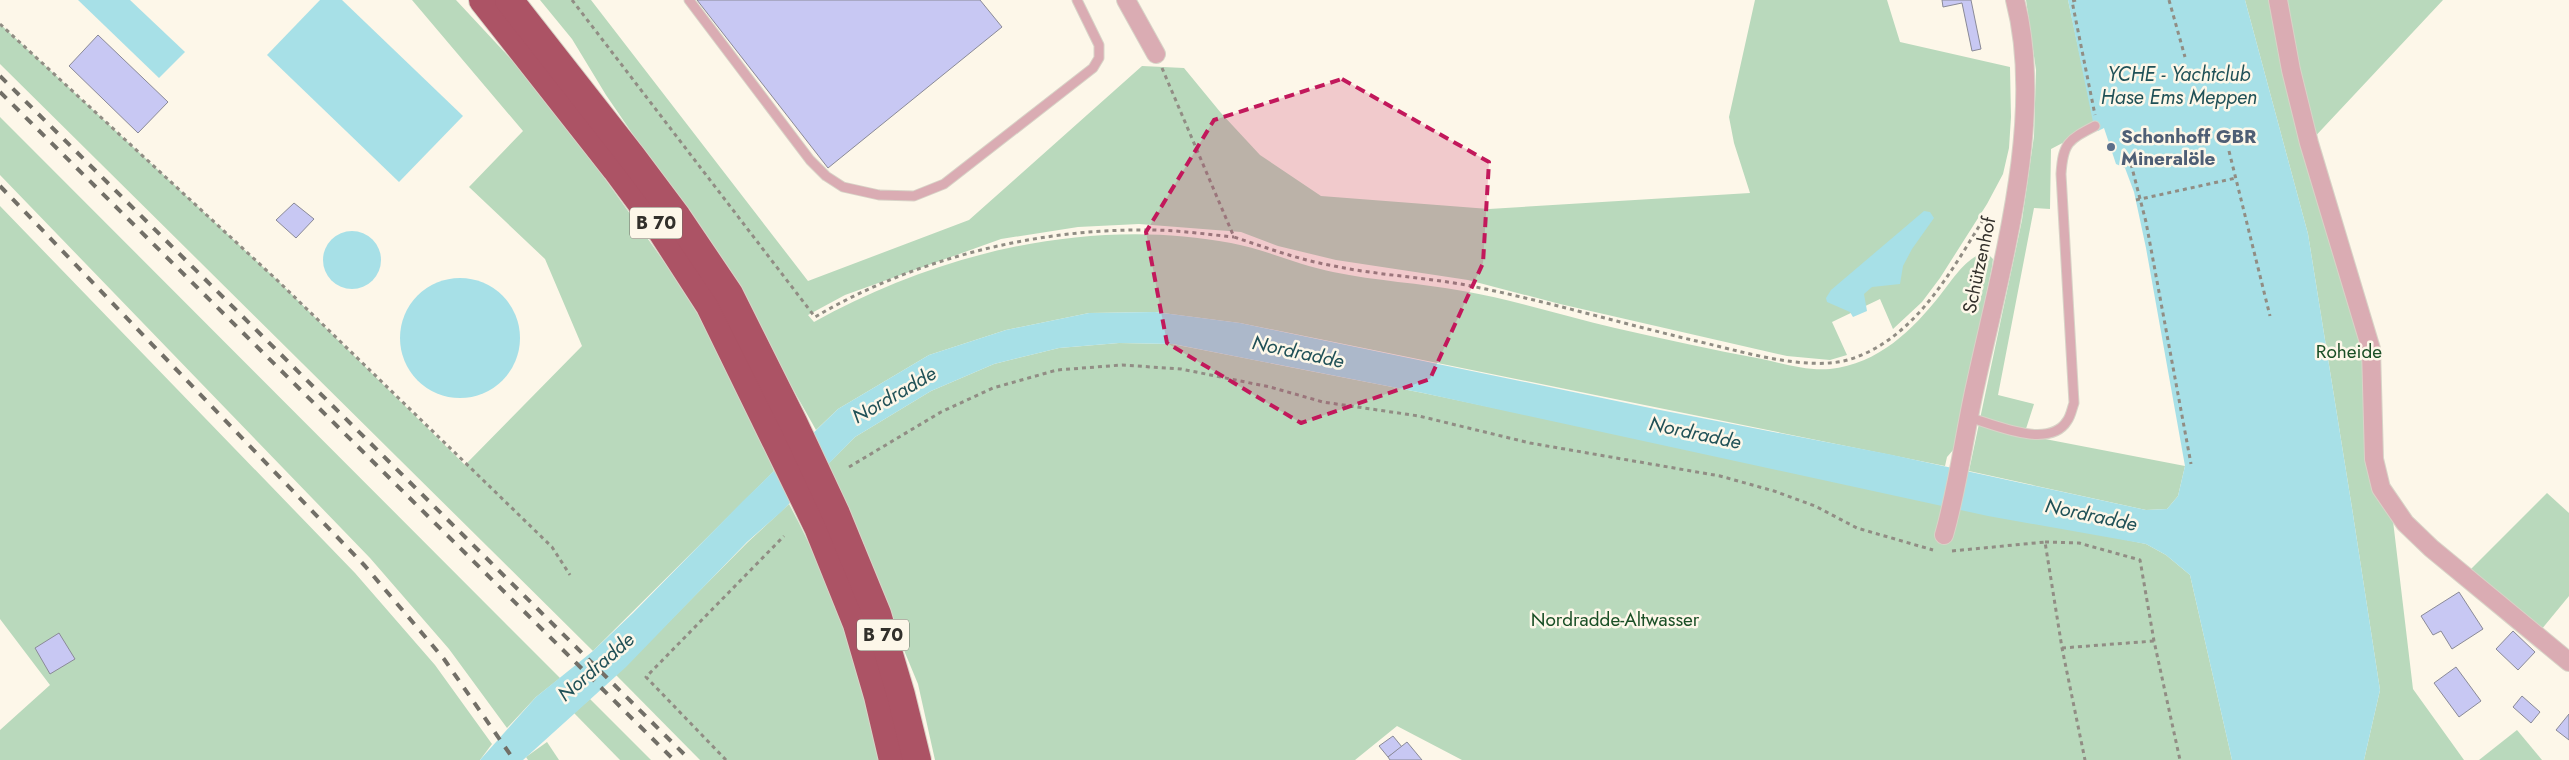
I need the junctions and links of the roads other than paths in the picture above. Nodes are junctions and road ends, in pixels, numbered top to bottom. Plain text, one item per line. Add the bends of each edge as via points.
1 (483, 0) edge
2 (509, 0) edge
3 (689, 0) edge
4 (1077, 0) edge
5 (1126, 0) edge
6 (2015, 0) edge
7 (2278, 0) edge
8 (1156, 54) road end
9 (2095, 122) road end
10 (1968, 417) junction
11 (784, 430) junction
12 (827, 521) junction
13 (1945, 541) road end
14 (2569, 662) edge
15 (893, 760) edge
16 (917, 760) edge

1 - 11 highway, B 70 via 659,227
2 - 11 highway, B 70 via 632,157 729,294
3 - 4 lane via 810,160 826,176 843,187 870,193 914,196 944,184 1093,68 1099,58 1099,45
5 - 8 street
6 - 10 street, Schützenhof via 2025,70 2023,136 2011,218
7 - 14 street via 2309,143 2371,349 2374,459 2381,488 2405,523 2431,548
9 - 10 lane via 2072,138 2062,155 2074,403 2067,422 2049,434 2024,434
10 - 13 street, Schützenhof
11 - 12 highway, B 70
12 - 15 highway, B 70 via 878,696
12 - 16 highway, B 70 via 877,614

